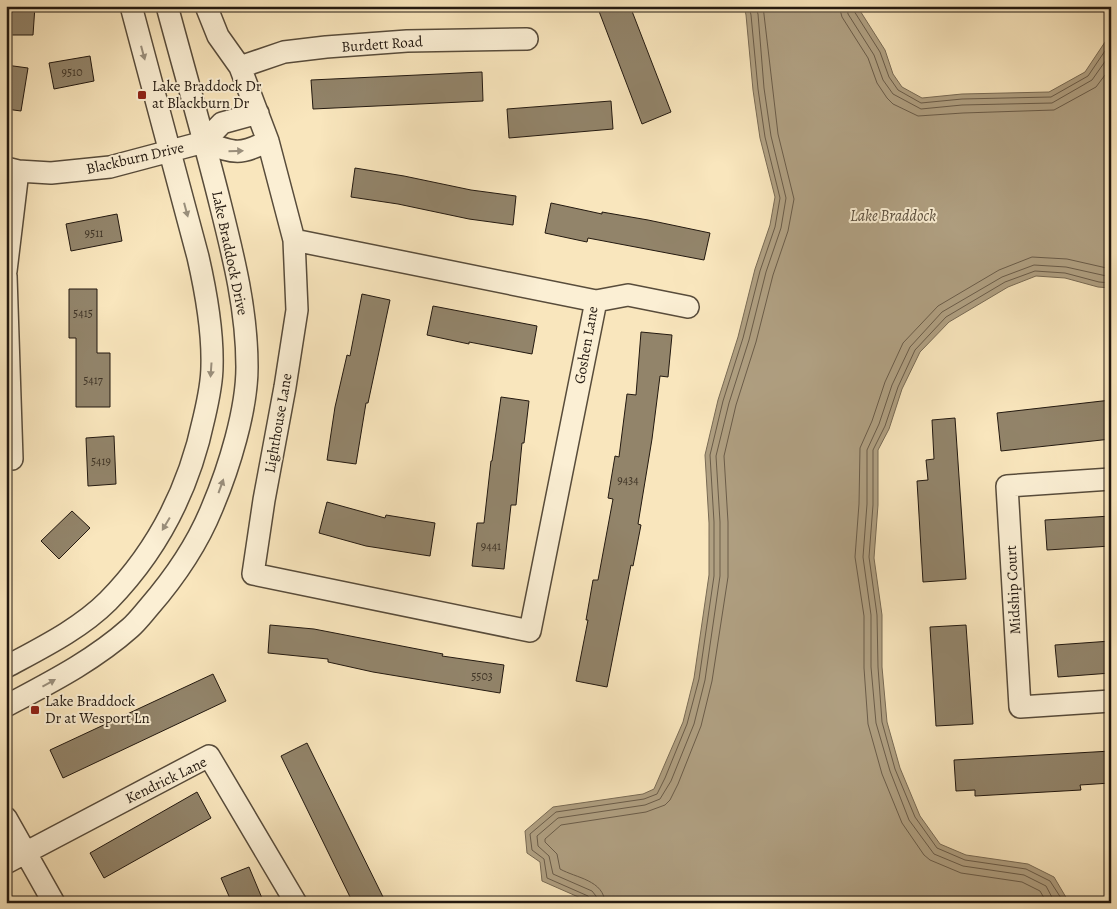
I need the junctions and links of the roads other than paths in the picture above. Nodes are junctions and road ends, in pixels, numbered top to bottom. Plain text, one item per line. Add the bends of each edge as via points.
1 (130, 6) edge
2 (167, 6) edge
3 (206, 6) edge
4 (528, 38) dead end
5 (240, 67) junction
6 (258, 113) junction
7 (268, 141) junction
8 (204, 142) junction
9 (170, 152) junction
10 (12, 169) edge
11 (294, 240) junction
12 (6, 271) edge
13 (6, 276) edge
14 (596, 301) junction
15 (688, 307) dead end
16 (12, 459) dead end
17 (1111, 479) edge
18 (530, 631) joint
19 (6, 667) edge
20 (1111, 701) edge
21 (6, 706) edge
22 (6, 818) edge
23 (25, 852) junction
24 (6, 863) edge
25 (54, 903) edge
26 (296, 903) edge

1 -> 9 street
2 - 8 street, Lake Braddock Drive
3 - 5 street, Lighthouse Lane via 218,36
4 - 5 street, Burdett Road via 407,41 309,49 284,52
5 - 6 street, Lighthouse Lane
6 - 7 street, Lighthouse Lane
6 - 8 street, Blackburn Drive via 222,123
8 -> 7 street, Blackburn Drive via 232,153 253,149
7 - 11 street, Lighthouse Lane
8 - 9 street, Blackburn Drive
21 -> 8 street, Lake Braddock Drive via 100,652 132,627 180,568 203,528 221,486 242,408 247,369 246,339 240,287
9 - 10 street, Blackburn Drive via 110,167 66,172
9 -> 19 street via 202,275 211,332 208,402 189,474 151,549 107,602 79,624
10 - 12 street
11 - 14 street, Goshen Lane
11 - 18 street, Lighthouse Lane via 297,310 253,574
13 - 16 street
14 - 15 street via 628,295
14 - 18 street, Goshen Lane
17 - 20 street, Midship Court via 1007,486 1020,707
22 - 23 street
23 - 24 street
23 - 25 street
23 - 26 street, Kendrick Lane via 209,756

